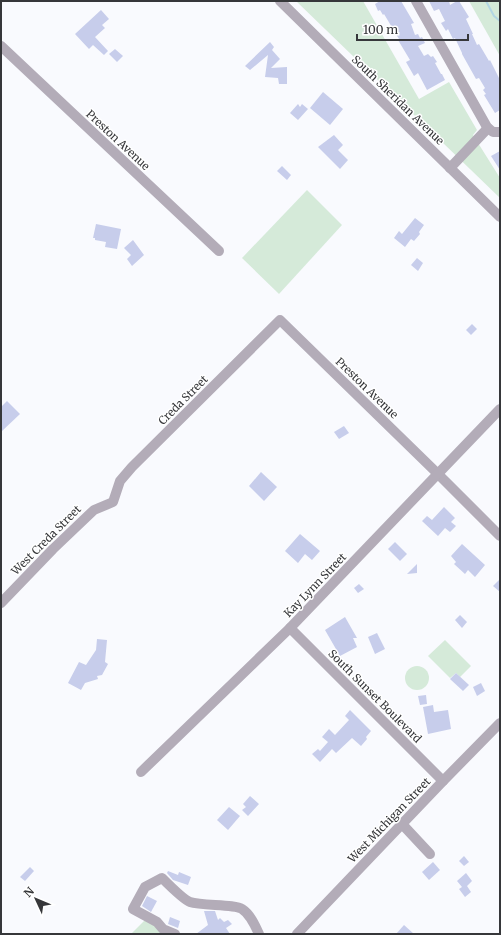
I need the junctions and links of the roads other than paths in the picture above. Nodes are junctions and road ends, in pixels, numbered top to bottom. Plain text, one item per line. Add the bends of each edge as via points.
1 (280, 1) edge
2 (416, 1) edge
3 (1, 46) edge
4 (494, 132) edge
5 (450, 168) junction
6 (500, 217) edge
7 (220, 251) dead end
8 (280, 320) joint
9 (500, 409) edge
10 (438, 474) junction
11 (113, 502) joint
12 (500, 536) edge
13 (1, 603) edge
14 (290, 628) junction
15 (500, 723) edge
16 (141, 772) dead end
17 (443, 781) junction
18 (402, 824) junction
19 (430, 854) dead end
20 (175, 934) edge
21 (259, 934) edge
22 (297, 934) edge

1 - 5 street, South Sheridan Avenue
2 - 4 street
3 - 7 street, Preston Avenue
4 - 5 street
5 - 6 street, South Sheridan Avenue
8 - 10 street, Preston Avenue
8 - 11 street, Creda Street via 132,467 120,481
9 - 10 street, Kay Lynn Street
10 - 12 street, Preston Avenue
10 - 14 street, Kay Lynn Street
11 - 13 street, West Creda Street via 94,510
14 - 16 street, Kay Lynn Street
14 - 17 street, South Sunset Boulevard
15 - 17 street, West Michigan Street
17 - 18 street, West Michigan Street
18 - 19 street
18 - 22 street, West Michigan Street
20 - 21 street via 133,909 145,887 162,878 189,902 241,908 256,926

